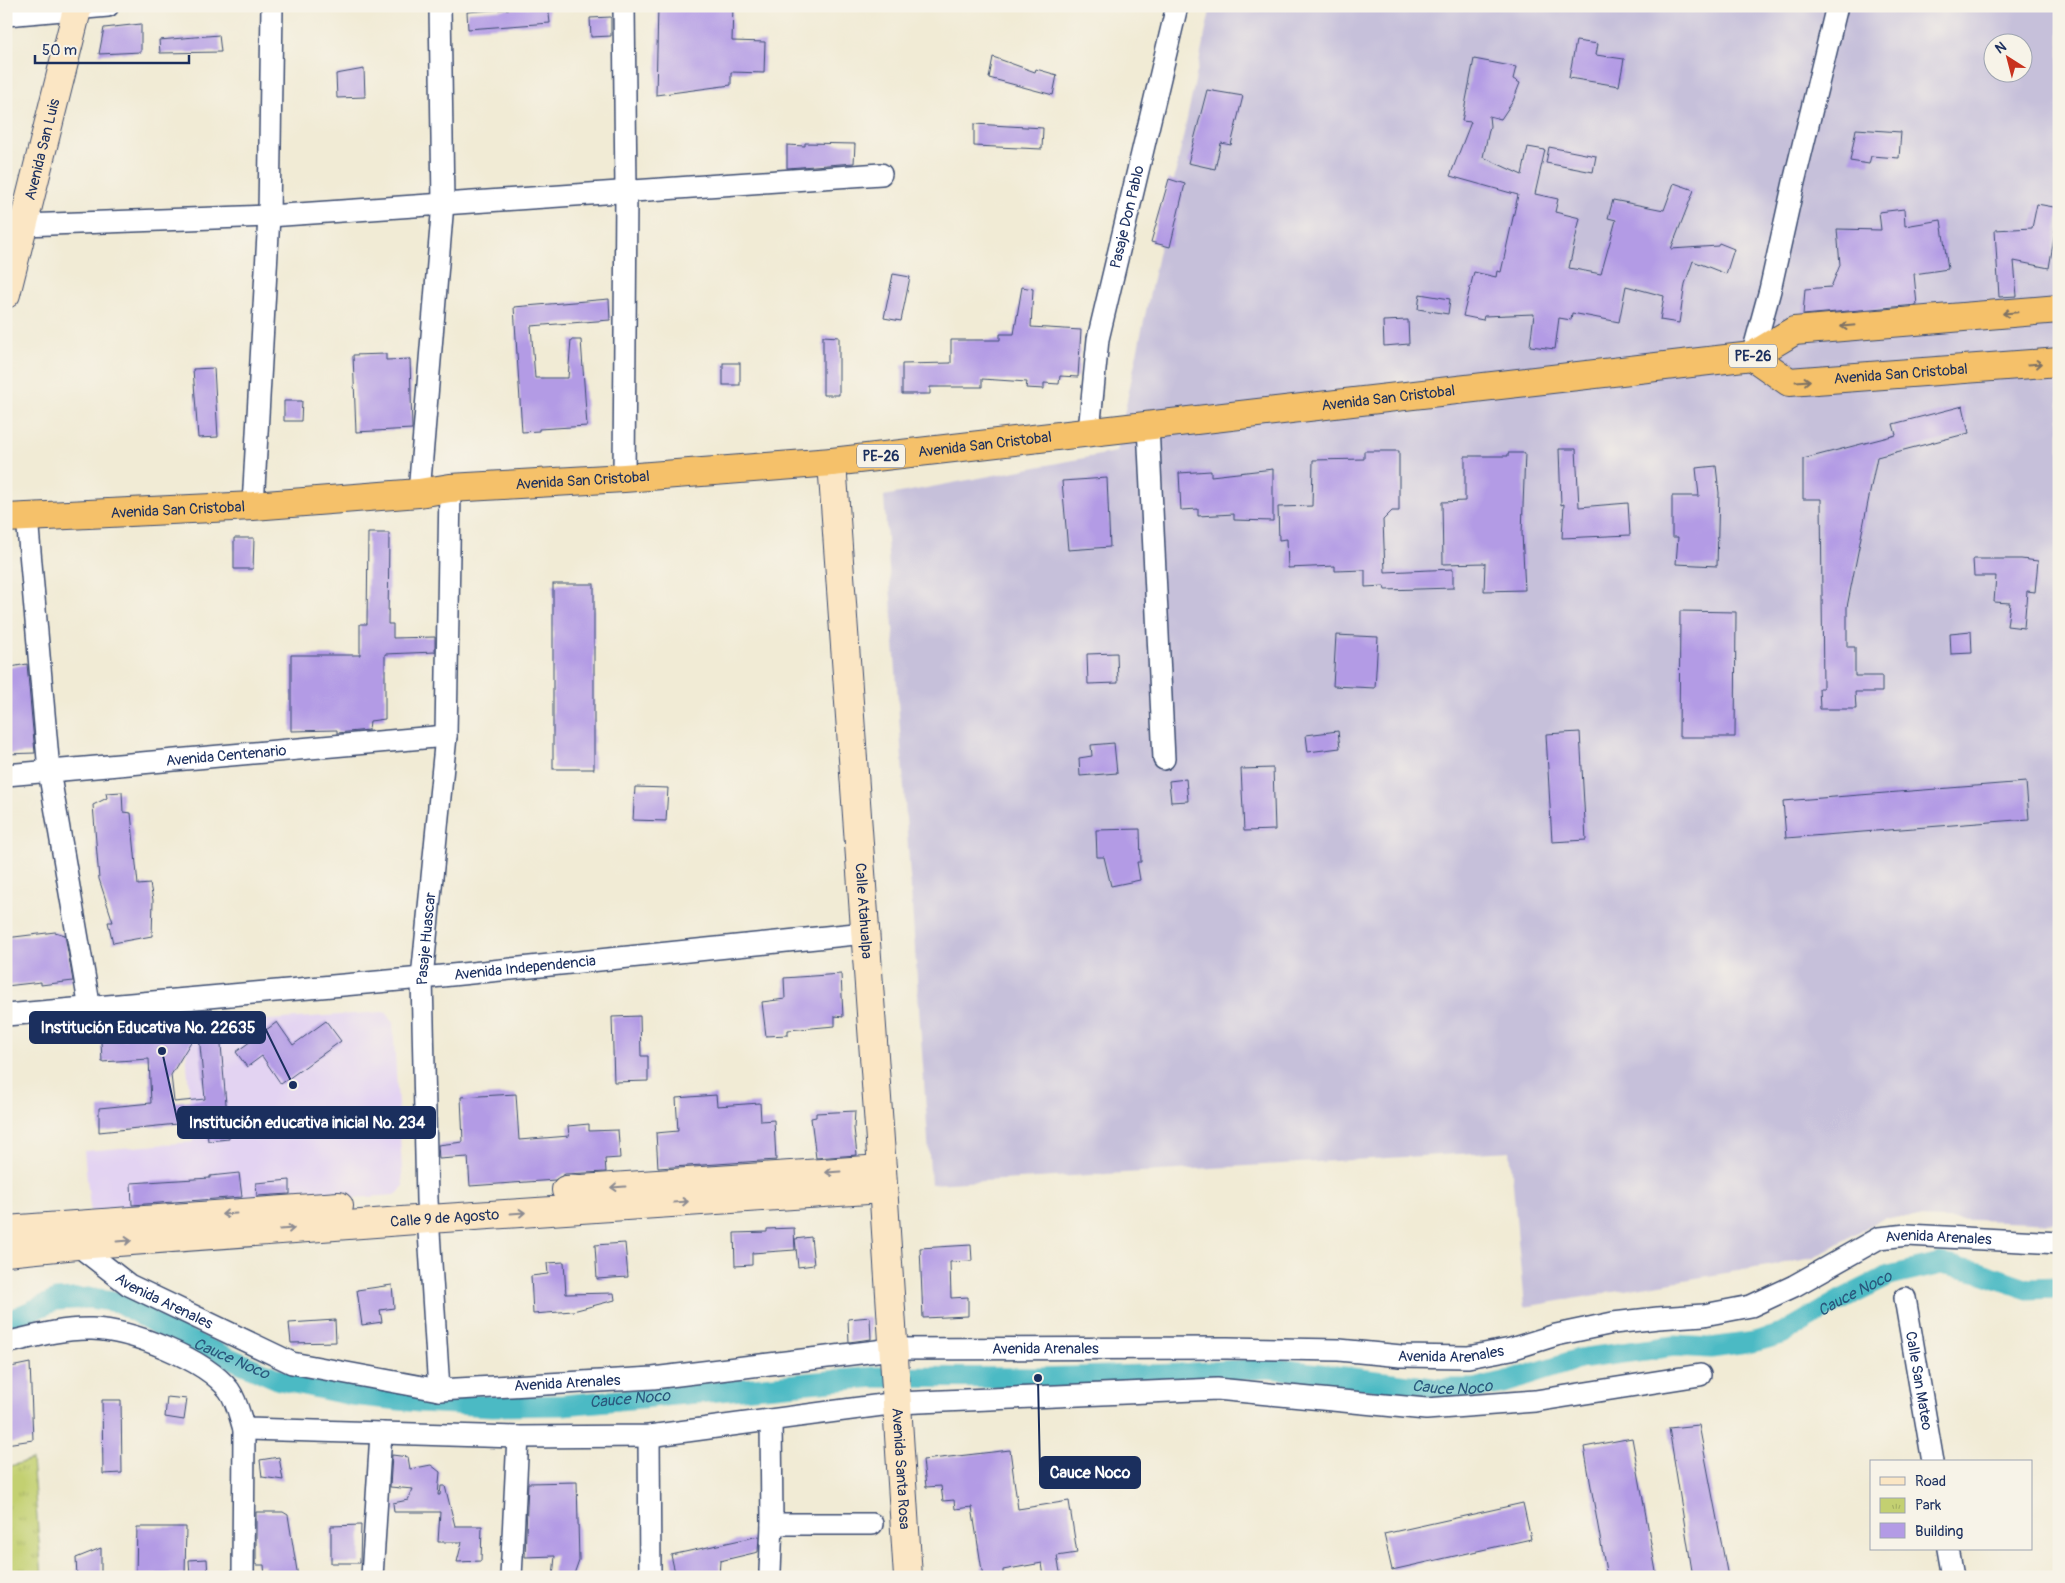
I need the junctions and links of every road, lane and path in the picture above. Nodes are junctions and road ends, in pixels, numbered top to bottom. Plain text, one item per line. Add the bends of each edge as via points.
1 (108, 6) edge
2 (272, 6) edge
3 (440, 6) edge
4 (624, 6) edge
5 (1177, 6) edge
6 (1837, 6) edge
7 (78, 7) edge
8 (6, 15) edge
9 (881, 174) dead end
10 (626, 191) junction
11 (443, 203) junction
12 (269, 216) junction
13 (24, 225) junction
14 (6, 294) edge
15 (2059, 309) edge
16 (1752, 356) junction
17 (2059, 362) edge
18 (1148, 426) junction
19 (1089, 431) junction
20 (832, 462) junction
21 (624, 478) junction
22 (450, 488) junction
23 (419, 493) junction
24 (253, 506) junction
25 (16, 518) edge
26 (446, 736) junction
27 (1164, 758) dead end
28 (49, 771) junction
29 (6, 775) edge
30 (865, 933) junction
31 (422, 978) junction
32 (90, 1009) junction
33 (6, 1015) edge
34 (882, 1179) junction
35 (428, 1209) junction
36 (52, 1226) junction
37 (6, 1230) edge
38 (2059, 1243) edge
39 (77, 1245) junction
40 (6, 1252) edge
41 (1905, 1298) dead end
42 (6, 1343) edge
43 (893, 1354) junction
44 (1700, 1375) dead end
45 (439, 1390) junction
46 (897, 1398) junction
47 (771, 1420) junction
48 (244, 1429) junction
49 (381, 1433) junction
50 (649, 1436) junction
51 (518, 1437) junction
52 (1933, 1460) edge
53 (772, 1524) junction
54 (872, 1524) dead end
55 (1948, 1550) edge
56 (770, 1570) dead end
57 (243, 1577) edge
58 (372, 1577) edge
59 (512, 1577) edge
60 (650, 1577) edge
61 (908, 1577) edge
62 (1953, 1577) edge

1 - 7 street
2 - 12 street
3 - 11 street
4 - 10 street
5 - 19 street, Pasaje Don Pablo via 1098,339
6 - 16 street
7 - 8 street
7 - 13 street, Avenida San Luis
9 - 10 street
10 - 11 street
10 - 21 street
11 - 12 street
11 - 23 street
12 - 13 street
12 - 24 street
13 - 14 street, Avenida San Luis
15 -> 16 highway, Avenida San Cristobal / PE-26 via 1794,331
16 -> 17 highway, Avenida San Cristobal / PE-26 via 1789,382
16 - 18 highway, Avenida San Cristobal / PE-26
18 - 19 highway, Avenida San Cristobal / PE-26
18 - 27 street
19 - 20 highway, Avenida San Cristobal / PE-26
20 - 21 highway, Avenida San Cristobal / PE-26
20 - 30 street, Calle Atahualpa
21 - 22 highway, Avenida San Cristobal / PE-26
22 - 23 highway, Avenida San Cristobal / PE-26
22 - 26 street, Pasaje Huascar
23 - 24 highway, Avenida San Cristobal / PE-26
24 - 25 highway, Avenida San Cristobal / PE-26
25 - 28 street
26 - 28 street, Avenida Centenario
26 - 31 street, Pasaje Huascar
28 - 29 street, Avenida Centenario
28 - 32 street
30 - 31 street, Avenida Independencia
30 - 34 street, Calle Atahualpa
31 - 32 street, Avenida Independencia
31 - 35 street, Pasaje Huascar
32 - 33 street, Avenida Independencia
34 - 35 street, Calle 9 de Agosto
34 - 43 street, Calle Atahualpa
35 -> 36 street, Calle 9 de Agosto
39 -> 35 street, Calle 9 de Agosto
35 - 45 street, Pasaje Huascar
36 - 37 street, Calle 9 de Agosto
36 - 39 street, Avenida Arenales
38 - 43 street, Avenida Arenales via 1906,1234 1879,1238 1794,1286 1751,1306 1704,1315 1614,1323 1556,1335 1511,1350 1468,1357 1246,1348
39 - 40 street, Calle 9 de Agosto
39 - 45 street, Avenida Arenales via 128,1285 292,1363
41 - 52 street, Calle San Mateo
42 - 48 street via 55,1332 93,1329 161,1346 200,1365 220,1380 230,1392
43 - 45 street, Avenida Arenales via 653,1378
43 - 46 street, Avenida Santa Rosa
44 - 46 street via 1534,1401 1426,1409 1217,1389
46 - 47 street
46 - 61 street, Avenida Santa Rosa
47 - 50 street
47 - 53 street
48 - 49 street
48 - 57 street
49 - 51 street
49 - 58 street
50 - 51 street
50 - 60 street
51 - 59 street
53 - 54 street
53 - 56 street
55 - 62 street

